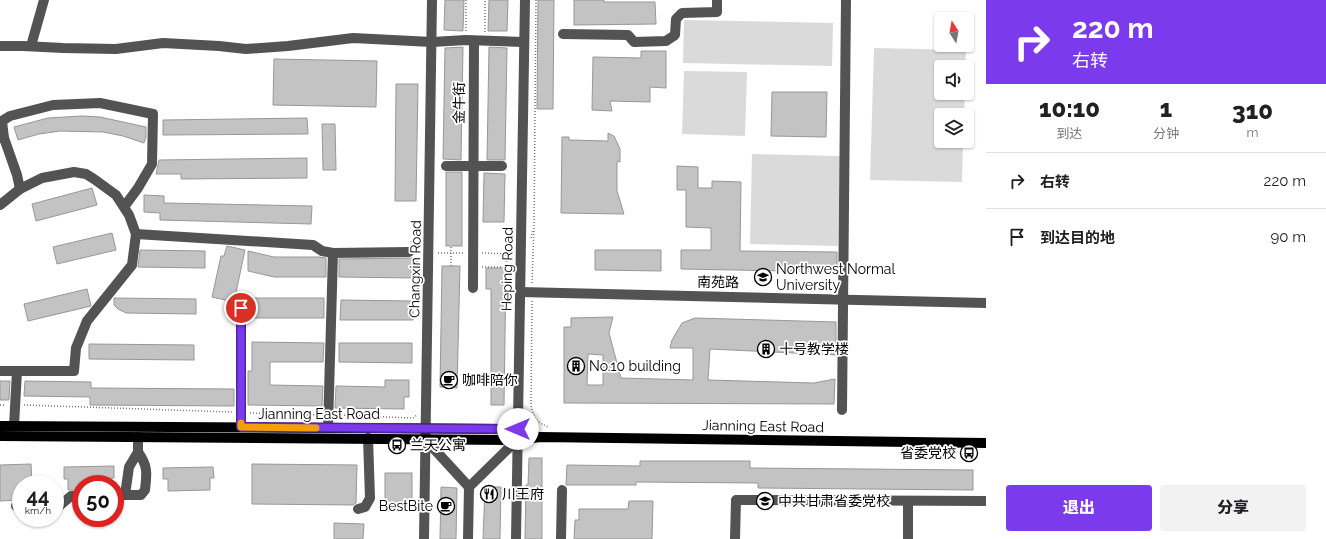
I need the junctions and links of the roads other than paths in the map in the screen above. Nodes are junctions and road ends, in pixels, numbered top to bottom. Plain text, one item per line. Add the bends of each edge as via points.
1 (44, 0) edge
2 (432, 0) edge
3 (525, 0) edge
4 (717, 0) edge
5 (846, 0) edge
6 (563, 34) dead end
7 (470, 40) junction
8 (432, 42) junction
9 (524, 42) junction
10 (0, 46) edge
11 (31, 46) junction
12 (2, 138) edge
13 (446, 166) dead end
14 (473, 166) junction
15 (502, 166) dead end
16 (20, 189) junction
17 (0, 206) edge
18 (124, 207) junction
19 (136, 234) junction
20 (409, 252) road end
21 (333, 253) junction
22 (473, 288) dead end
23 (520, 292) junction
24 (844, 299) junction
25 (986, 303) edge
26 (241, 308) dead end
27 (0, 371) edge
28 (17, 371) junction
29 (842, 410) dead end
30 (0, 426) edge
31 (14, 426) junction
32 (241, 427) junction
33 (328, 428) junction
34 (518, 429) junction
35 (426, 434) junction
36 (0, 436) edge
37 (138, 437) junction
38 (540, 437) junction
39 (368, 438) junction
40 (517, 440) junction
41 (986, 443) edge
42 (138, 452) junction
43 (124, 481) edge
44 (469, 487) junction
45 (562, 490) dead end
46 (124, 495) edge
47 (72, 496) edge
48 (908, 501) junction
49 (986, 501) edge
50 (64, 502) edge
51 (358, 509) dead end
52 (424, 539) edge
53 (468, 539) edge
54 (516, 539) edge
55 (561, 539) edge
56 (735, 539) edge
57 (908, 539) edge

1 - 11 street
2 - 8 street, Changxin Road
3 - 9 street, Heping Road
4 - 6 street via 717,12 682,13 676,19 675,35 666,41 634,42 628,35
5 - 24 street
7 - 8 street
7 - 9 street
7 - 14 street, 金牛街
8 - 11 street via 353,38 246,50 163,43 116,49
8 - 35 street, Changxin Road
9 - 23 street, Heping Road
10 - 11 street
12 - 16 street
12 - 18 street via 2,120 53,105 100,103 153,114 152,164
13 - 14 street
14 - 15 street
14 - 22 street, 金牛街
16 - 17 street
16 - 18 street via 57,174 86,174 116,195
18 - 19 street
19 - 21 street via 313,244 322,251
19 - 28 street via 132,265 87,321 76,348 74,371
20 - 21 street
21 - 33 street
23 - 24 street, 南苑路
23 - 34 street, Heping Road
24 - 25 street, 南苑路
24 - 29 street
26 - 32 street
27 - 28 street
28 - 31 street
30 - 31 main road, Jianning East Road
31 - 32 main road, Jianning East Road
32 - 33 main road, Jianning East Road
33 - 35 main road, Jianning East Road
34 - 35 main road, Jianning East Road
34 - 38 main road, Jianning East Road
34 - 40 street, Heping Road
35 - 39 main road, Jianning East Road
35 - 40 main road, Jianning East Road
35 - 44 street
35 - 52 street, Changxin Road
36 - 37 main road, Jianning East Road
37 - 39 main road, Jianning East Road
37 - 42 street
38 - 40 main road, Jianning East Road
38 - 41 main road, Jianning East Road
39 - 51 street via 370,498 368,504
40 - 44 street
40 - 54 street, Heping Road
42 - 43 street via 128,467
42 - 46 street via 145,461 146,490 140,495
44 - 53 street
45 - 55 street
47 - 50 street
48 - 49 street
48 - 56 street via 736,500
48 - 57 street

